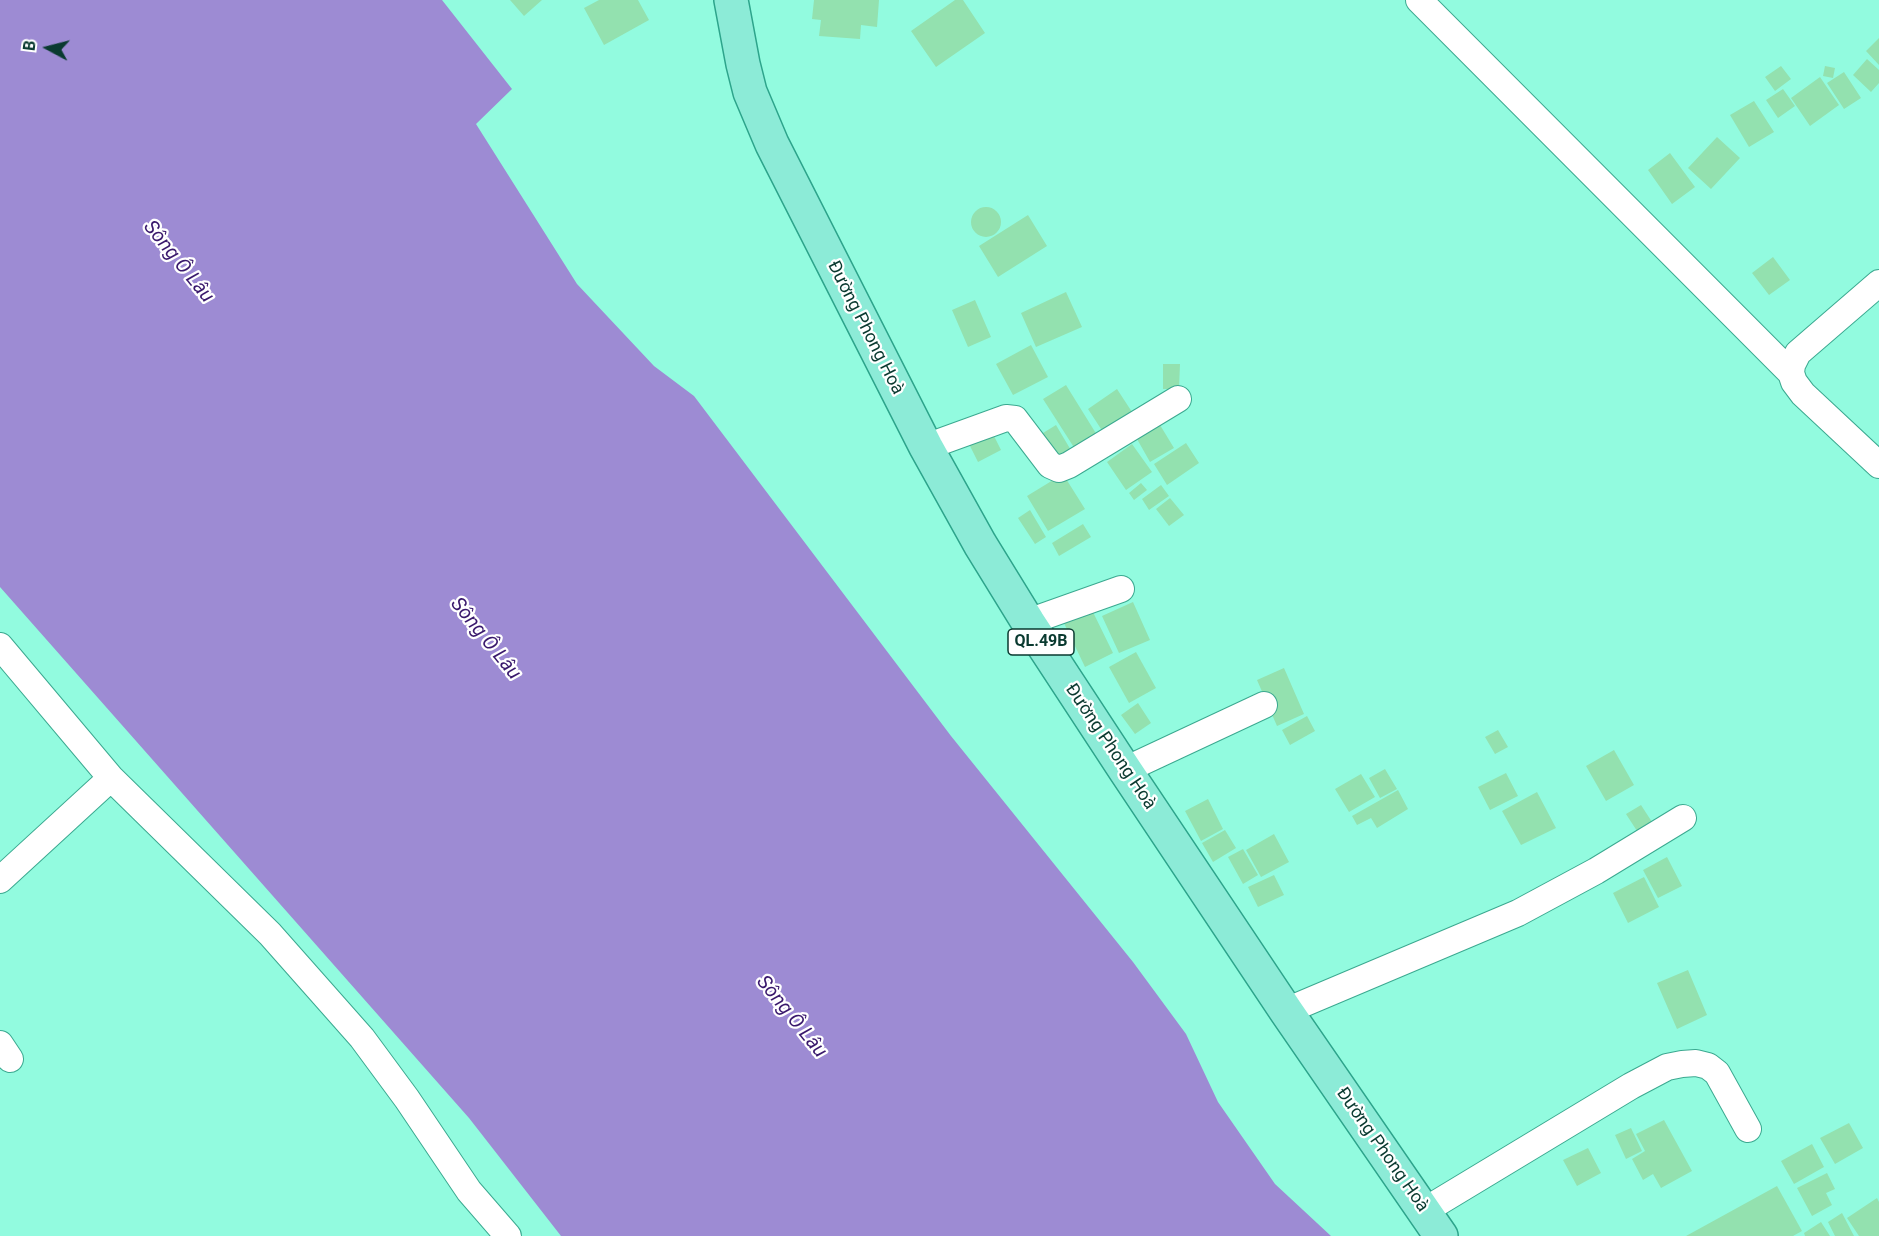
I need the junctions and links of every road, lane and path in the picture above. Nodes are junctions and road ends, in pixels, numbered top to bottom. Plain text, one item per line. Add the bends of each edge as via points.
1 (731, 0) edge
2 (1419, 0) edge
3 (1879, 284) edge
4 (1791, 373) junction
5 (1178, 399) dead end
6 (926, 447) junction
7 (1879, 465) edge
8 (1121, 589) dead end
9 (1028, 622) junction
10 (0, 646) edge
11 (1264, 705) dead end
12 (1125, 770) junction
13 (111, 778) junction
14 (1683, 819) dead end
15 (0, 880) edge
16 (1286, 1011) junction
17 (1748, 1129) dead end
18 (1432, 1223) edge
19 (508, 1236) edge

1 - 6 main road, Đường Phong Hoà / QL.49B via 750,92 772,144
2 - 4 street
3 - 4 street via 1798,353
4 - 7 street via 1803,394
5 - 6 street via 1059,468 1050,465 1015,419 1006,418
6 - 9 main road, Đường Phong Hoà / QL.49B
8 - 9 street
9 - 12 main road, Đường Phong Hoà / QL.49B
10 - 13 street
11 - 12 street
12 - 16 main road, Đường Phong Hoà / QL.49B
13 - 15 street
13 - 19 street via 270,934 363,1038 469,1191
14 - 16 street via 1518,913
16 - 18 main road, Đường Phong Hoà / QL.49B
17 - 18 street via 1717,1073 1696,1063 1675,1065 1631,1086

